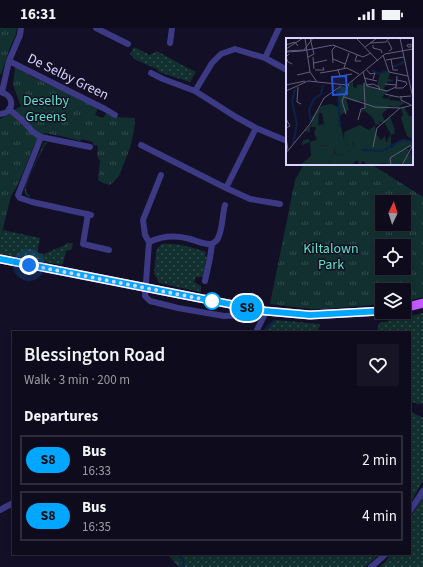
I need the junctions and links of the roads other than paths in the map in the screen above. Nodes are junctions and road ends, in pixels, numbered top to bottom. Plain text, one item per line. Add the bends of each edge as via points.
1 (21, 28) edge
2 (96, 28) edge
3 (172, 28) edge
4 (279, 28) edge
5 (170, 43) dead end
6 (128, 44) dead end
7 (265, 58) junction
8 (9, 61) junction
9 (286, 69) edge
10 (151, 73) dead end
11 (195, 91) junction
12 (1, 92) edge
13 (9, 109) junction
14 (0, 114) edge
15 (115, 115) dead end
16 (256, 128) junction
17 (41, 137) junction
18 (286, 141) edge
19 (141, 145) dead end
20 (90, 147) dead end
21 (162, 175) dead end
22 (226, 188) junction
23 (280, 204) dead end
24 (225, 205) dead end
25 (149, 242) junction
26 (212, 244) junction
27 (109, 250) dead end
28 (0, 259) edge
29 (205, 281) dead end
30 (146, 288) junction
31 (423, 303) edge
32 (411, 306) edge
33 (247, 308) junction
34 (265, 311) junction
35 (375, 311) edge
36 (256, 331) edge
37 (423, 491) edge
38 (12, 504) edge
39 (411, 509) edge
40 (0, 510) edge
41 (385, 555) edge
42 (371, 567) edge

1 - 8 street
2 - 6 street
3 - 5 street
4 - 7 street
7 - 9 street
7 - 11 street via 235,49 221,54 212,63
8 - 12 street
8 - 15 street, De Selby Green
10 - 11 street
11 - 16 street
12 - 13 street via 10,99
13 - 14 street
13 - 17 street
16 - 18 street
16 - 22 street
17 - 20 street
17 - 27 street via 18,195 21,199 90,215 83,244
19 - 22 street
21 - 25 street via 143,220 145,235
22 - 23 street via 250,199
24 - 26 street via 217,240
25 - 26 street via 156,238 183,237
25 - 30 street
26 - 29 street
28 - 30 main road
30 - 33 main road
30 - 33 street via 145,296 150,301 178,308 224,316 242,315
31 - 32 main road
33 - 34 main road
34 - 35 main road via 310,315
34 - 36 street
37 - 39 street
38 - 40 street
41 - 42 street

